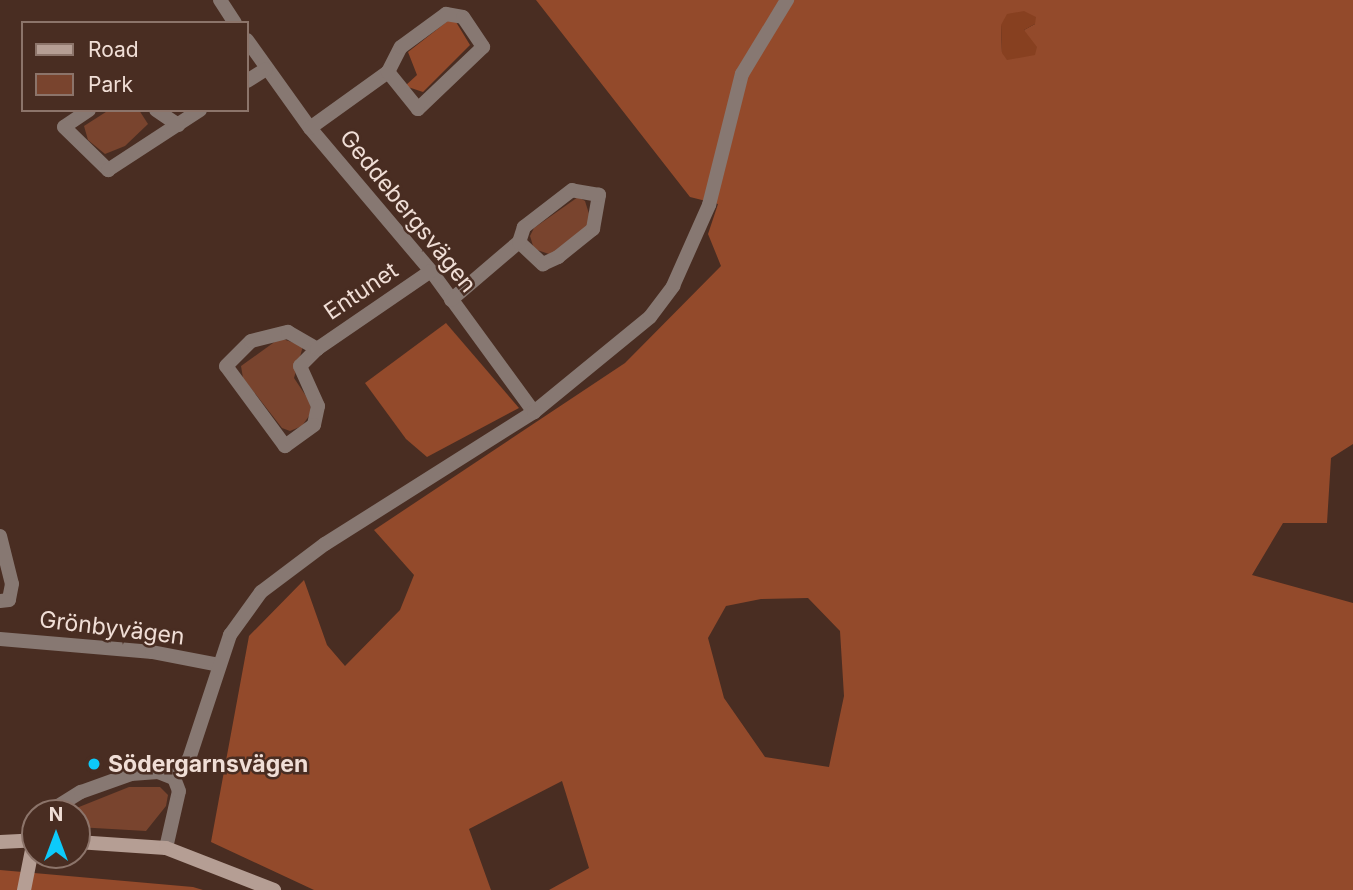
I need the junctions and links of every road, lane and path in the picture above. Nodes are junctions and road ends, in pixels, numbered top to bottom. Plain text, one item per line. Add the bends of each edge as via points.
1 (220, 0) edge
2 (786, 0) edge
3 (234, 21) edge
4 (248, 42) edge
5 (266, 69) junction
6 (388, 72) junction
7 (248, 80) edge
8 (86, 112) edge
9 (159, 112) edge
10 (197, 112) edge
11 (177, 125) junction
12 (310, 128) junction
13 (519, 242) junction
14 (430, 271) junction
15 (451, 300) junction
16 (317, 349) junction
17 (534, 412) junction
18 (0, 536) edge
19 (0, 601) edge
20 (0, 639) edge
21 (219, 665) junction
22 (174, 778) junction
23 (70, 799) edge
24 (21, 841) edge
25 (0, 842) edge
26 (91, 843) edge
27 (166, 848) junction
28 (28, 869) edge
29 (24, 890) edge
30 (274, 890) edge

1 - 3 street
2 - 17 street via 742,74 709,205 673,286 616,348
4 - 5 street, Geddebergsvägen
5 - 7 street
5 - 12 street, Geddebergsvägen
6 - 6 street via 401,47 446,14 463,17 483,47 418,109
6 - 12 street
8 - 11 street via 64,127 108,170
9 - 11 street
10 - 11 street
12 - 14 street, Geddebergsvägen
13 - 13 street via 543,264 558,257 593,229 598,195 572,190 524,228
13 - 15 street
14 - 15 street, Geddebergsvägen
14 - 16 street, Entunet
15 - 17 street, Geddebergsvägen
16 - 16 street, Entunet via 288,332 251,341 226,366 285,446 314,425 318,406 300,366
17 - 21 street via 283,574 242,614
18 - 19 street via 12,584 9,600
20 - 21 street, Grönbyvägen via 152,652
21 - 22 street via 189,759
22 - 23 street via 158,772 131,774
22 - 27 street via 179,791
24 - 25 street
26 - 27 street
27 - 30 street
28 - 29 street

